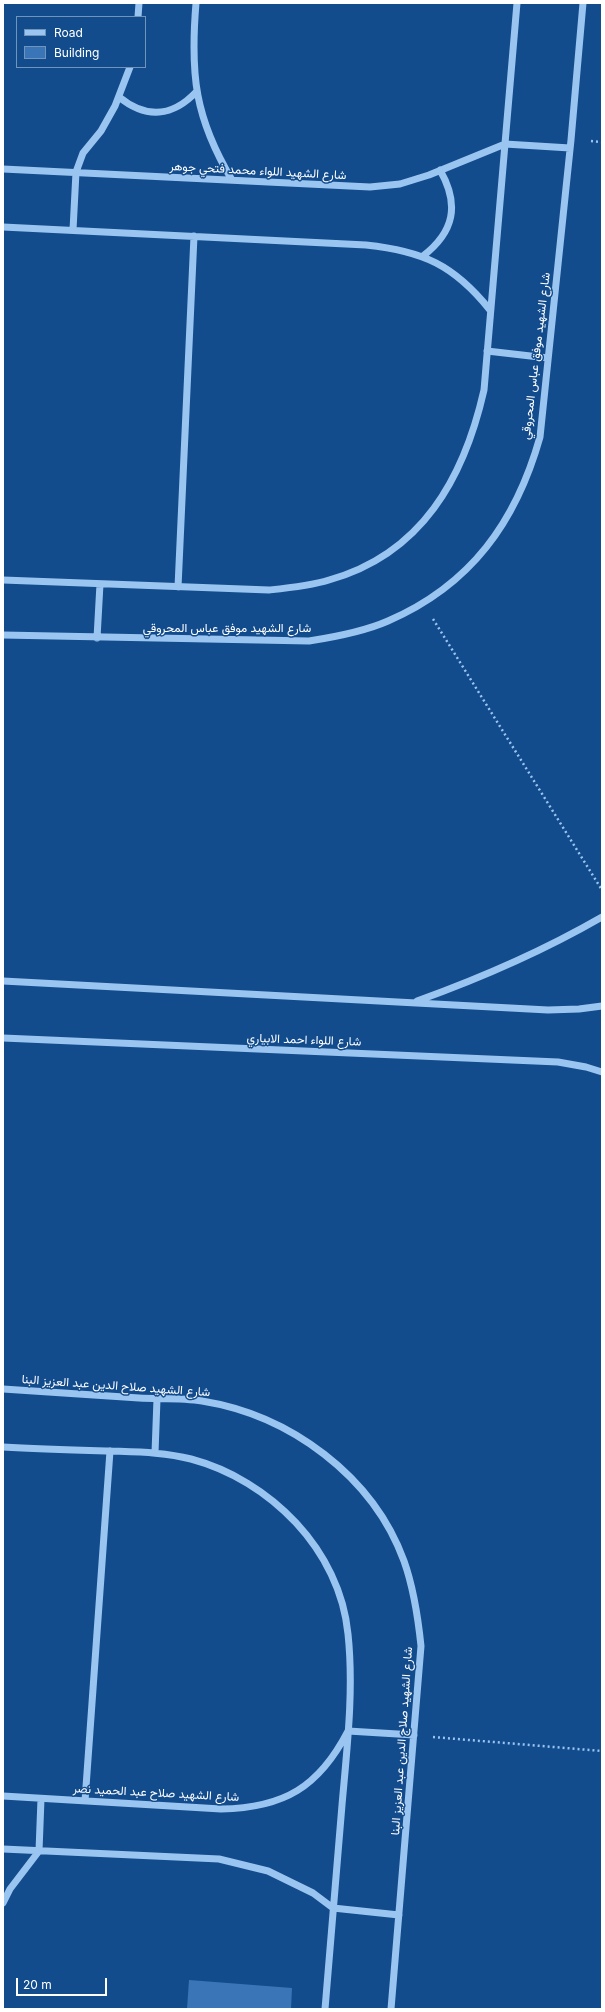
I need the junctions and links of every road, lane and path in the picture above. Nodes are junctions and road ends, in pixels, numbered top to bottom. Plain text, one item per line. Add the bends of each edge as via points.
1 (139, 3) edge
2 (196, 3) edge
3 (517, 3) edge
4 (583, 3) edge
5 (138, 16) edge
6 (130, 68) edge
7 (197, 91) junction
8 (119, 97) junction
9 (505, 144) junction
10 (570, 148) junction
11 (3, 169) edge
12 (440, 170) junction
13 (76, 172) junction
14 (232, 180) junction
15 (3, 227) edge
16 (73, 230) junction
17 (194, 236) junction
18 (423, 256) junction
19 (490, 310) junction
20 (487, 351) junction
21 (548, 358) junction
22 (3, 580) edge
23 (100, 584) junction
24 (178, 586) junction
25 (423, 603) junction
26 (3, 635) edge
27 (97, 638) junction
28 (602, 890) edge
29 (602, 917) edge
30 (3, 981) edge
31 (412, 1002) junction
32 (602, 1006) edge
33 (3, 1038) edge
34 (602, 1072) edge
35 (3, 1389) edge
36 (157, 1399) junction
37 (3, 1447) edge
38 (110, 1452) junction
39 (155, 1453) junction
40 (348, 1731) junction
41 (414, 1735) junction
42 (602, 1751) edge
43 (3, 1796) edge
44 (41, 1799) junction
45 (85, 1801) junction
46 (3, 1849) edge
47 (39, 1851) junction
48 (3, 1903) edge
49 (333, 1908) junction
50 (398, 1915) junction
51 (325, 2009) edge
52 (391, 2009) edge

1 - 5 street
2 - 7 street via 193,55
3 - 9 street
4 - 10 street, شارع الشهيد موفق عباس المحروقي
6 - 8 street
7 - 8 street via 183,104 166,112 141,110 129,106
7 - 14 street via 208,133 218,158
8 - 13 street via 101,131 83,153
9 - 10 street
9 - 12 street, شارع الشهيد اللواء محمد فتحي جوهر
9 - 19 street
10 - 21 street, شارع الشهيد موفق عباس المحروقي
11 - 13 street, شارع الشهيد اللواء محمد فتحي جوهر
12 - 14 street, شارع الشهيد اللواء محمد فتحي جوهر via 400,184 370,188
12 - 18 street via 449,185 451,217 446,233 436,246
13 - 14 street, شارع الشهيد اللواء محمد فتحي جوهر
13 - 16 street
15 - 16 street
16 - 17 street
17 - 18 street via 366,245 395,248
17 - 24 street
18 - 19 street via 449,270 472,288
19 - 20 street
20 - 21 street
20 - 24 street via 484,390 465,456 430,514 409,536 384,555 330,580 269,590
21 - 25 street, شارع الشهيد موفق عباس المحروقي via 540,437 530,470 516,502 499,532 477,559
22 - 23 street
23 - 24 street
23 - 27 street
25 - 27 street, شارع الشهيد موفق عباس المحروقي via 387,622 349,634 308,641
25 - 28 path
26 - 27 street, شارع الشهيد موفق عباس المحروقي
29 - 31 street via 529,956 454,988
30 - 31 street
31 - 32 street via 548,1010
33 - 34 street, شارع اللواء احمد الابياري via 558,1062
35 - 36 street, شارع الشهيد صلاح الدين عبد العزيز البنا
36 - 39 street
36 - 41 street, شارع الشهيد صلاح الدين عبد العزيز البنا via 202,1401 246,1411 287,1429 324,1454 357,1484 384,1519 404,1560 416,1602 421,1646
37 - 38 street
38 - 39 street
38 - 45 street
39 - 40 street via 190,1458 223,1470 255,1487 283,1508 307,1534 329,1571 340,1597 348,1631 351,1667
40 - 41 street
40 - 45 street, شارع الشهيد صلاح عبد الحميد نصر via 336,1754 319,1775 298,1791 273,1803 247,1809 221,1809
40 - 49 street
41 - 42 path
41 - 50 street, شارع الشهيد صلاح الدين عبد العزيز البنا
43 - 44 street, شارع الشهيد صلاح عبد الحميد نصر
44 - 45 street, شارع الشهيد صلاح عبد الحميد نصر
44 - 47 street
46 - 47 street
47 - 48 street via 10,1889
47 - 49 street via 219,1859 268,1871 313,1893
49 - 50 street
49 - 51 street
50 - 52 street, شارع الشهيد صلاح الدين عبد العزيز البنا

